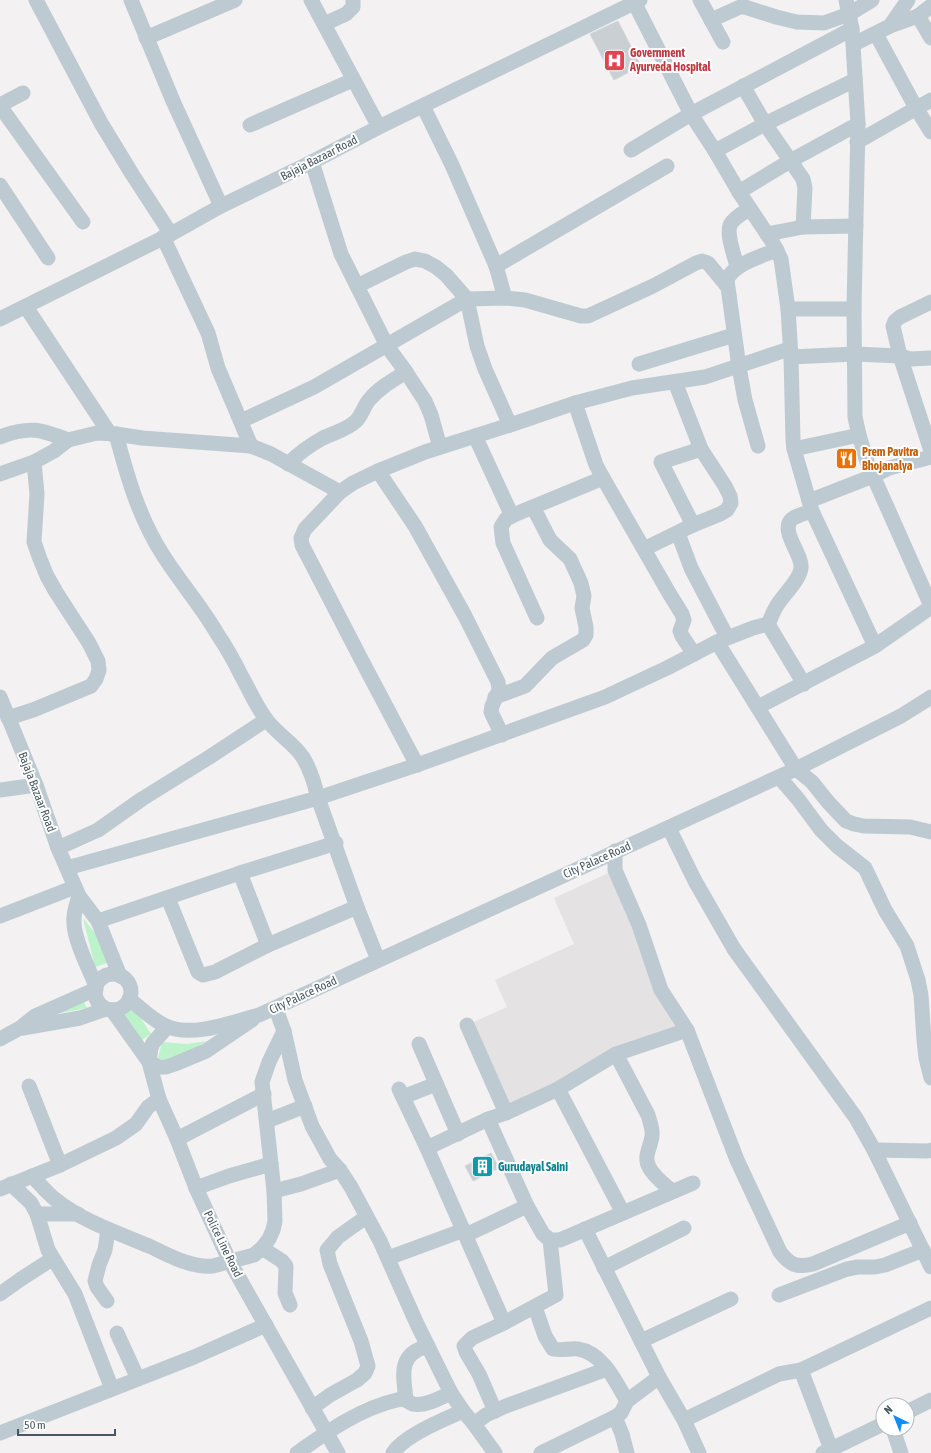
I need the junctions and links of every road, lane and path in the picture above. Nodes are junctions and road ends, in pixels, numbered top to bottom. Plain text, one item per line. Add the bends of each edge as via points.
1 (36, 0) edge
2 (130, 0) edge
3 (235, 0) edge
4 (311, 0) edge
5 (353, 0) edge
6 (700, 0) edge
7 (872, 0) edge
8 (908, 0) edge
9 (636, 1) edge
10 (931, 6) edge
11 (849, 14) edge
12 (918, 16) junction
13 (711, 20) junction
14 (324, 24) junction
15 (890, 26) junction
16 (876, 34) junction
17 (146, 38) junction
18 (931, 38) edge
19 (723, 42) dead end
20 (854, 44) junction
21 (353, 80) junction
22 (855, 80) junction
23 (743, 86) junction
24 (23, 93) dead end
25 (931, 100) edge
26 (0, 106) edge
27 (423, 106) junction
28 (916, 108) junction
29 (691, 114) junction
30 (765, 124) junction
31 (858, 124) junction
32 (250, 125) dead end
33 (379, 127) junction
34 (931, 132) edge
35 (857, 142) junction
36 (631, 150) dead end
37 (716, 151) junction
38 (790, 161) junction
39 (312, 162) junction
40 (667, 166) dead end
41 (0, 184) edge
42 (739, 192) junction
43 (221, 206) junction
44 (750, 209) junction
45 (83, 222) dead end
46 (856, 226) junction
47 (802, 227) junction
48 (767, 234) junction
49 (167, 235) junction
50 (777, 250) junction
51 (48, 258) dead end
52 (496, 266) junction
53 (738, 267) junction
54 (357, 286) junction
55 (727, 286) junction
56 (505, 298) junction
57 (466, 299) junction
58 (931, 302) edge
59 (26, 307) junction
60 (788, 309) junction
61 (854, 309) junction
62 (0, 319) edge
63 (734, 335) junction
64 (387, 346) junction
65 (790, 353) junction
66 (855, 354) junction
67 (900, 356) junction
68 (931, 358) edge
69 (639, 364) dead end
70 (739, 367) junction
71 (406, 372) junction
72 (675, 382) junction
73 (575, 403) junction
74 (241, 421) junction
75 (510, 425) junction
76 (113, 434) junction
77 (859, 435) junction
78 (475, 436) junction
79 (0, 437) edge
80 (68, 440) junction
81 (251, 446) junction
82 (758, 446) dead end
83 (440, 447) junction
84 (701, 449) junction
85 (794, 449) junction
86 (931, 451) edge
87 (931, 457) edge
88 (34, 462) junction
89 (288, 464) junction
90 (378, 471) junction
91 (0, 474) edge
92 (873, 476) junction
93 (603, 478) junction
94 (340, 492) junction
95 (810, 506) junction
96 (533, 507) junction
97 (512, 516) junction
98 (693, 525) junction
99 (678, 533) junction
100 (644, 549) junction
101 (931, 607) edge
102 (537, 618) dead end
103 (768, 624) junction
104 (722, 639) junction
105 (875, 646) junction
106 (694, 654) junction
107 (804, 684) junction
108 (0, 697) edge
109 (495, 697) junction
110 (931, 697) edge
111 (758, 707) junction
112 (931, 709) edge
113 (901, 716) junction
114 (8, 718) junction
115 (266, 720) junction
116 (502, 735) junction
117 (417, 766) junction
118 (796, 769) junction
119 (779, 777) junction
120 (36, 785) junction
121 (0, 790) edge
122 (318, 798) junction
123 (669, 828) junction
124 (931, 832) edge
125 (336, 843) junction
126 (58, 848) junction
127 (615, 851) junction
128 (67, 868) junction
129 (240, 873) junction
130 (77, 892) junction
131 (168, 898) junction
132 (358, 907) junction
133 (0, 916) edge
134 (98, 921) junction
135 (268, 945) junction
136 (378, 960) junction
137 (120, 976) junction
138 (96, 988) junction
139 (129, 999) junction
140 (109, 1009) junction
141 (276, 1009) junction
142 (259, 1015) junction
143 (467, 1025) dead end
144 (167, 1026) junction
145 (20, 1028) junction
146 (687, 1030) junction
147 (284, 1031) junction
148 (0, 1039) edge
149 (419, 1044) dead end
150 (616, 1054) junction
151 (149, 1062) junction
152 (931, 1078) edge
153 (436, 1084) junction
154 (29, 1086) dead end
155 (558, 1089) junction
156 (264, 1094) junction
157 (159, 1099) junction
158 (305, 1106) junction
159 (506, 1112) junction
160 (488, 1119) junction
161 (267, 1121) junction
162 (458, 1134) junction
163 (177, 1140) junction
164 (427, 1148) junction
165 (874, 1150) junction
166 (931, 1150) edge
167 (60, 1164) junction
168 (271, 1164) junction
169 (340, 1170) junction
170 (32, 1176) junction
171 (693, 1183) dead end
172 (6, 1186) edge
173 (196, 1188) junction
174 (274, 1191) junction
175 (672, 1191) junction
176 (527, 1206) junction
177 (623, 1213) junction
178 (37, 1214) junction
179 (79, 1214) junction
180 (366, 1217) junction
181 (910, 1223) junction
182 (684, 1228) dead end
183 (585, 1229) junction
184 (108, 1230) junction
185 (465, 1232) junction
186 (550, 1240) junction
187 (262, 1248) junction
188 (923, 1250) junction
189 (388, 1258) junction
190 (52, 1260) junction
191 (230, 1262) junction
192 (931, 1267) edge
193 (604, 1268) junction
194 (0, 1294) edge
195 (779, 1295) dead end
196 (731, 1298) dead end
197 (107, 1301) dead end
198 (290, 1305) dead end
199 (535, 1307) junction
200 (931, 1308) edge
201 (504, 1322) junction
202 (266, 1325) junction
203 (117, 1333) dead end
204 (641, 1341) junction
205 (428, 1346) junction
206 (607, 1369) junction
207 (800, 1370) junction
208 (659, 1377) junction
209 (138, 1379) junction
210 (112, 1389) junction
211 (451, 1393) junction
212 (406, 1399) junction
213 (931, 1400) edge
214 (627, 1402) junction
215 (312, 1408) junction
216 (915, 1408) edge
217 (463, 1411) junction
218 (495, 1411) junction
219 (615, 1417) junction
220 (684, 1420) junction
221 (474, 1424) junction
222 (875, 1428) edge
223 (0, 1433) edge
224 (327, 1433) junction
225 (896, 1437) edge
226 (827, 1451) edge
227 (297, 1453) edge
228 (338, 1453) edge
229 (393, 1453) edge
230 (495, 1453) edge
231 (541, 1453) edge
232 (627, 1453) edge
233 (700, 1453) edge
234 (901, 1453) edge

1 - 49 street via 101,124
2 - 17 street
3 - 17 street
4 - 14 street
5 - 14 street via 353,7 346,14
6 - 13 street
7 - 11 street
8 - 15 street
9 - 27 street, Bajaja Bazaar Road
9 - 29 street
10 - 12 street
11 - 13 street via 833,21 797,22 740,7
11 - 20 street
11 - 23 street
12 - 15 street
12 - 18 street
13 - 19 street
14 - 21 street
15 - 16 street
16 - 20 street
16 - 28 street
17 - 43 street
20 - 22 street
21 - 32 street
21 - 33 street
22 - 30 street
22 - 31 street
23 - 29 street
23 - 30 street
24 - 26 street
25 - 28 street
26 - 45 street
27 - 33 street, Bajaja Bazaar Road
27 - 52 street
28 - 34 street
28 - 35 street
29 - 36 street
29 - 37 street
30 - 37 street
30 - 38 street
31 - 35 street
31 - 38 street
33 - 39 street, Bajaja Bazaar Road
35 - 46 street
37 - 42 street
38 - 42 street
38 - 47 street via 803,179 805,188
39 - 43 street, Bajaja Bazaar Road
39 - 54 street via 341,254
40 - 52 street
41 - 51 street
42 - 44 street
43 - 49 street, Bajaja Bazaar Road
44 - 48 street
44 - 53 street via 732,221 729,227
46 - 47 street
46 - 61 street
47 - 48 street
48 - 50 street
49 - 59 street, Bajaja Bazaar Road
49 - 74 street
50 - 53 street
50 - 60 street via 781,259
52 - 56 street
53 - 55 street via 729,274
54 - 57 street via 415,259 436,267
54 - 64 street
55 - 56 street via 708,263 702,262 588,316
55 - 63 street
56 - 57 street
57 - 64 street
57 - 75 street via 485,369
58 - 67 street via 895,321 893,326
59 - 62 street, Bajaja Bazaar Road
59 - 76 street
60 - 61 street
60 - 65 street
61 - 66 street
63 - 69 street
63 - 70 street
64 - 71 street
64 - 74 street via 314,387
65 - 66 street
65 - 70 street
65 - 85 street
66 - 67 street
66 - 77 street via 856,417
67 - 68 street via 910,359
67 - 86 street
70 - 72 street
70 - 82 street
71 - 83 street via 431,415
71 - 89 street via 383,386 368,401 351,425 304,450
72 - 73 street via 632,388
72 - 84 street
73 - 75 street
73 - 93 street via 596,465
74 - 81 street
75 - 78 street
76 - 80 street via 97,433
76 - 81 street
76 - 115 street via 134,496 156,543 218,634
77 - 85 street
77 - 92 street
78 - 83 street
78 - 97 street
79 - 80 street via 21,430 35,430 46,431
80 - 88 street
81 - 89 street
83 - 90 street
84 - 98 street via 725,486 731,503 727,510
84 - 98 street via 661,462
85 - 95 street
87 - 92 street via 889,468
88 - 91 street
88 - 114 street via 37,494 34,542 56,592 92,649 99,670 91,686
89 - 94 street
90 - 94 street
90 - 109 street via 415,526 476,636 498,682
92 - 95 street
92 - 101 street
93 - 96 street
93 - 100 street
94 - 117 street via 305,529 301,538 302,545
95 - 103 street via 788,525 801,568 775,608
95 - 105 street
96 - 97 street
96 - 109 street via 550,540 570,559 581,583 586,635 583,640 552,658 524,686
97 - 102 street via 506,519 501,527 502,536
98 - 99 street
99 - 100 street
99 - 104 street
100 - 106 street via 682,614 684,620 680,631
101 - 105 street
103 - 104 street
103 - 107 street
104 - 106 street
104 - 111 street
105 - 107 street
106 - 116 street via 604,697
107 - 111 street
108 - 114 street, Bajaja Bazaar Road
109 - 116 street via 491,712
110 - 113 street, City Palace Road
111 - 118 street
112 - 113 street
113 - 118 street, City Palace Road
114 - 120 street, Bajaja Bazaar Road
115 - 122 street via 302,757
115 - 126 street via 98,830
116 - 117 street
117 - 122 street
118 - 119 street, City Palace Road
118 - 124 street via 812,782 846,821 864,826 910,827
119 - 123 street, City Palace Road
119 - 152 street via 821,830 865,868 885,910 907,946 921,995 924,1040
120 - 121 street
120 - 126 street, Bajaja Bazaar Road
122 - 125 street
122 - 128 street
123 - 127 street, City Palace Road
123 - 165 street via 695,881 734,949 852,1112
125 - 129 street
125 - 132 street
126 - 128 street, Bajaja Bazaar Road
127 - 136 street, City Palace Road
127 - 146 street via 615,870 639,925 661,990
128 - 130 street, Bajaja Bazaar Road
129 - 131 street
129 - 135 street
130 - 133 street
130 - 134 street
130 - 138 street via 74,925
131 - 134 street
131 - 135 street via 198,972 203,975 215,972
132 - 135 street
132 - 136 street
134 - 137 street
136 - 141 street, City Palace Road
137 - 138 street via 108,975
137 - 139 street via 129,985
138 - 140 street via 96,1000
138 - 145 street via 35,1016
139 - 140 street via 120,1009
139 - 144 street, City Palace Road
140 - 145 street via 80,1018
140 - 151 street
141 - 142 street, City Palace Road
141 - 147 street
142 - 144 street, City Palace Road via 191,1030
142 - 151 street, City Palace Road via 206,1051 166,1067
143 - 159 street
144 - 151 street, Police Line Road via 153,1043
145 - 148 street
146 - 150 street
146 - 181 street via 743,1174 780,1252 787,1261 795,1265 813,1264
147 - 156 street via 265,1072 262,1082
147 - 158 street via 295,1080
149 - 153 street
150 - 155 street
150 - 175 street via 651,1125 648,1165 654,1175
151 - 157 street, Police Line Road
153 - 162 street
153 - 164 street via 401,1093
154 - 167 street
155 - 159 street
155 - 177 street
156 - 161 street
156 - 163 street
157 - 163 street, Police Line Road
157 - 167 street via 148,1107 132,1128
158 - 161 street
158 - 169 street via 312,1126 330,1159
159 - 160 street
160 - 162 street
160 - 176 street
161 - 168 street
162 - 164 street
163 - 173 street, Police Line Road
164 - 185 street
165 - 166 street
165 - 181 street
167 - 170 street
168 - 173 street
168 - 174 street
169 - 174 street
169 - 180 street
170 - 172 street
170 - 179 street via 56,1200
171 - 175 street
172 - 178 street via 31,1203
173 - 191 street, Police Line Road
174 - 187 street via 275,1221 269,1239
175 - 177 street
176 - 185 street
176 - 186 street via 543,1234
177 - 183 street
178 - 179 street
178 - 190 street
179 - 184 street
180 - 189 street
180 - 215 street via 338,1237 327,1250 330,1264 362,1341 368,1366 365,1373 356,1380
181 - 188 street
182 - 193 street
183 - 186 street via 560,1240
183 - 193 street
184 - 191 street via 191,1264 206,1266
184 - 197 street via 105,1250 95,1281
185 - 189 street
185 - 201 street
186 - 199 street via 556,1295
187 - 191 street via 254,1255
187 - 198 street via 286,1266 286,1293
188 - 192 street
188 - 195 street via 880,1266 846,1269
189 - 205 street
190 - 194 street
190 - 210 street via 75,1294
191 - 202 street, Police Line Road
193 - 204 street
196 - 204 street
199 - 201 street
199 - 206 street via 545,1336 553,1349 586,1351
200 - 207 street
201 - 218 street via 472,1338 464,1346
202 - 209 street via 194,1358
202 - 215 street, Police Line Road
203 - 209 street
204 - 208 street
205 - 211 street
205 - 212 street via 417,1349 407,1358 404,1379
206 - 214 street
206 - 218 street
207 - 220 street via 779,1374
207 - 226 street
208 - 214 street
208 - 220 street
209 - 210 street
210 - 223 street
211 - 212 street via 421,1404 414,1404
211 - 217 street
212 - 224 street via 379,1406
213 - 216 street
214 - 219 street via 621,1413
215 - 224 street, Police Line Road
217 - 221 street
217 - 229 street via 415,1434
218 - 221 street
219 - 231 street
219 - 232 street
220 - 233 street
221 - 230 street
222 - 226 street
224 - 227 street
224 - 228 street, Police Line Road
225 - 234 street

